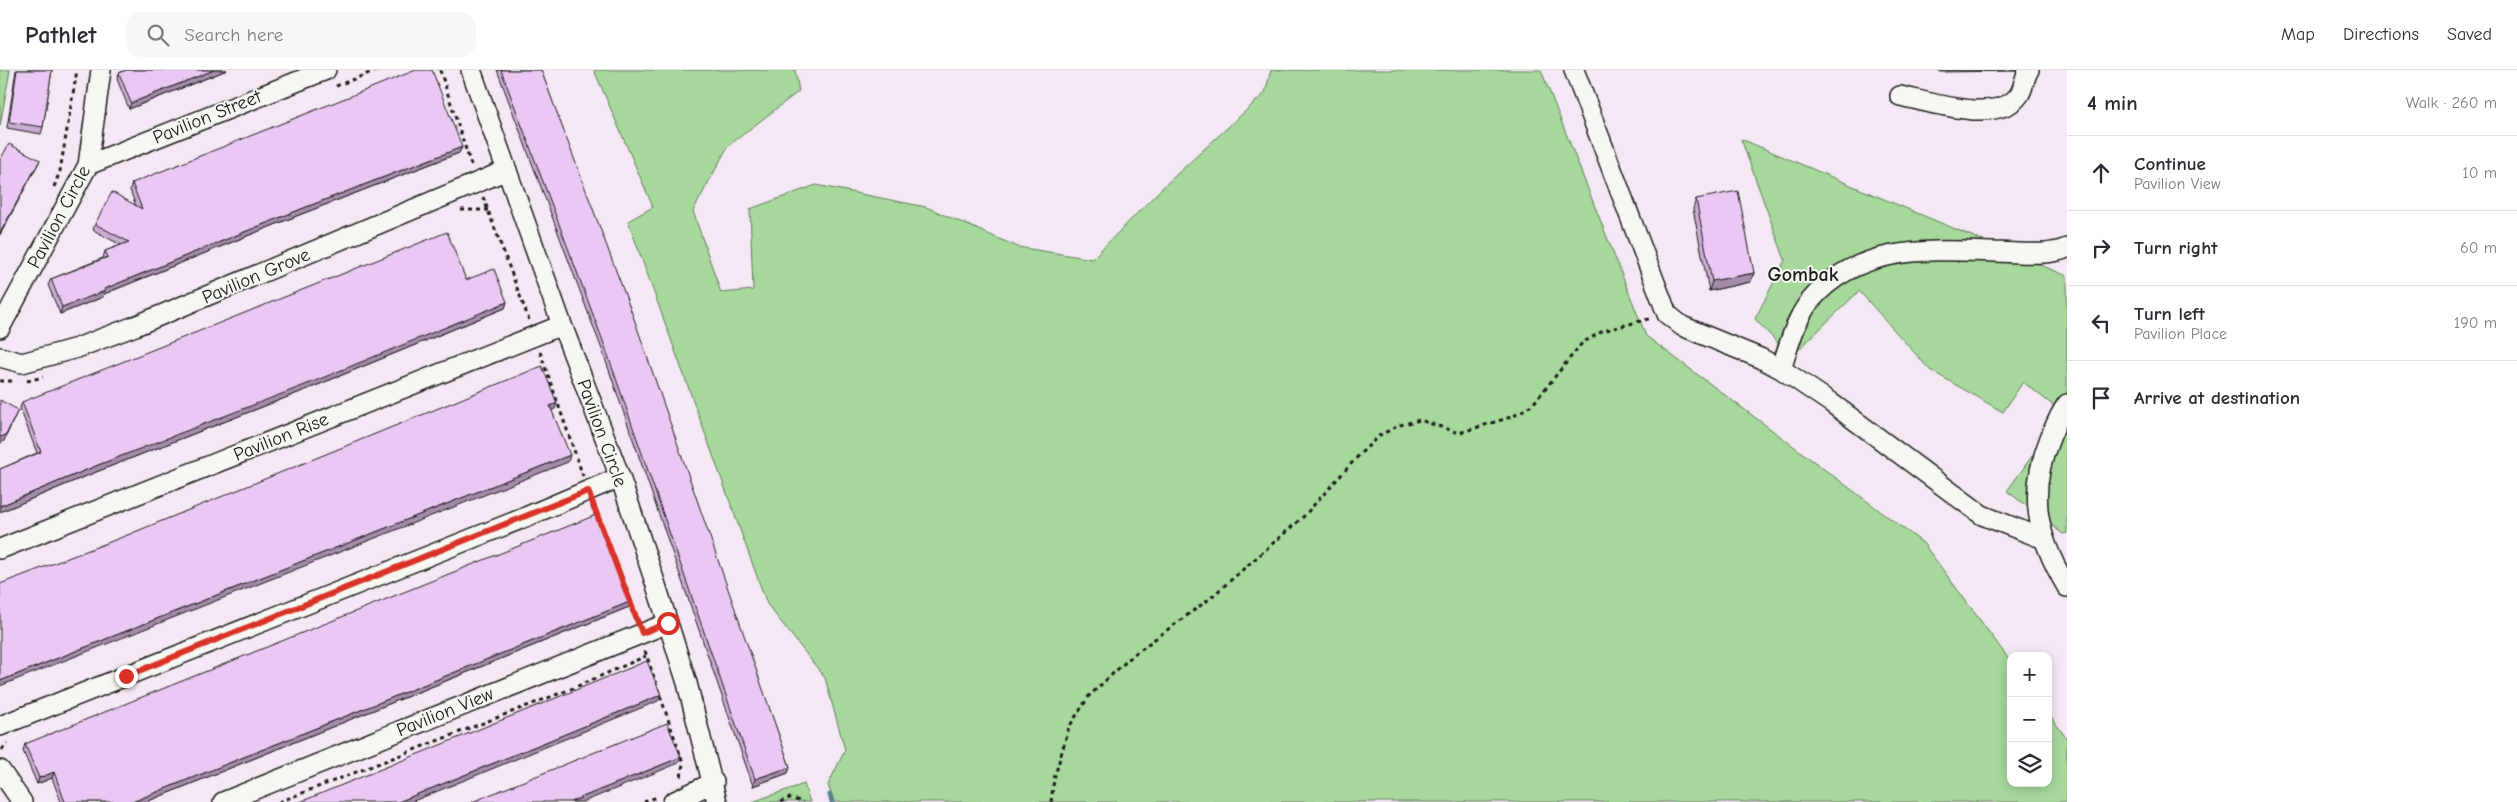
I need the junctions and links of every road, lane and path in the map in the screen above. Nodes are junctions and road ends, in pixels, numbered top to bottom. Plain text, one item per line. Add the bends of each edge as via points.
1 (78, 70) edge
2 (101, 70) edge
3 (326, 70) edge
4 (440, 70) edge
5 (471, 70) edge
6 (1574, 70) edge
7 (2029, 70) edge
8 (1900, 96) dead end
9 (88, 164) junction
10 (507, 170) junction
11 (478, 182) junction
12 (53, 190) dead end
13 (2067, 248) edge
14 (1667, 314) junction
15 (562, 325) junction
16 (0, 328) edge
17 (535, 335) junction
18 (0, 357) edge
19 (1781, 370) junction
20 (2067, 404) edge
21 (620, 477) junction
22 (588, 491) junction
23 (599, 524) edge
24 (2044, 539) junction
25 (0, 549) edge
26 (2067, 587) edge
27 (625, 593) edge
28 (668, 623) junction
29 (642, 633) junction
30 (646, 656) junction
31 (0, 726) edge
32 (0, 770) edge
33 (714, 782) junction
34 (680, 800) edge
35 (22, 802) edge
36 (222, 802) edge
37 (279, 802) edge
38 (717, 802) edge
39 (780, 802) edge
40 (803, 802) edge
41 (1051, 802) edge

1 - 12 path via 60,171
2 - 9 street, Pavilion Circle
3 - 9 street, Pavilion Street
4 - 11 path
5 - 10 street, Pavilion Circle
6 - 14 street
7 - 8 street via 2019,95 2003,108 1972,111
9 - 16 street, Pavilion Circle
10 - 11 street, Pavilion Grove
10 - 15 street, Pavilion Circle
11 - 17 path
11 - 18 street, Pavilion Grove via 85,345 22,363
13 - 19 street via 2033,253 1925,249 1895,252 1868,262 1836,278 1811,300 1796,326
14 - 19 street via 1682,326
14 - 41 path via 1603,331 1582,343 1533,404 1514,416 1459,433 1420,420 1380,435 1303,517 1208,600 1134,655 1089,696 1068,727
15 - 17 street, Pavilion Rise
15 - 21 street, Pavilion Circle
17 - 22 path
17 - 25 street, Pavilion Rise
19 - 24 street via 1830,402 1982,515
20 - 24 street via 2041,466 2036,497
21 - 22 street
21 - 28 street, Pavilion Circle
22 - 23 path
22 - 31 street
24 - 26 street
27 - 29 path
28 - 29 street, Pavilion View
28 - 33 street, Pavilion Circle
29 - 30 path
29 - 36 street, Pavilion View
30 - 34 path via 683,763
30 - 37 path via 571,689
32 - 35 street
33 - 34 street
33 - 38 street, Pavilion Circle
39 - 40 path via 789,798

